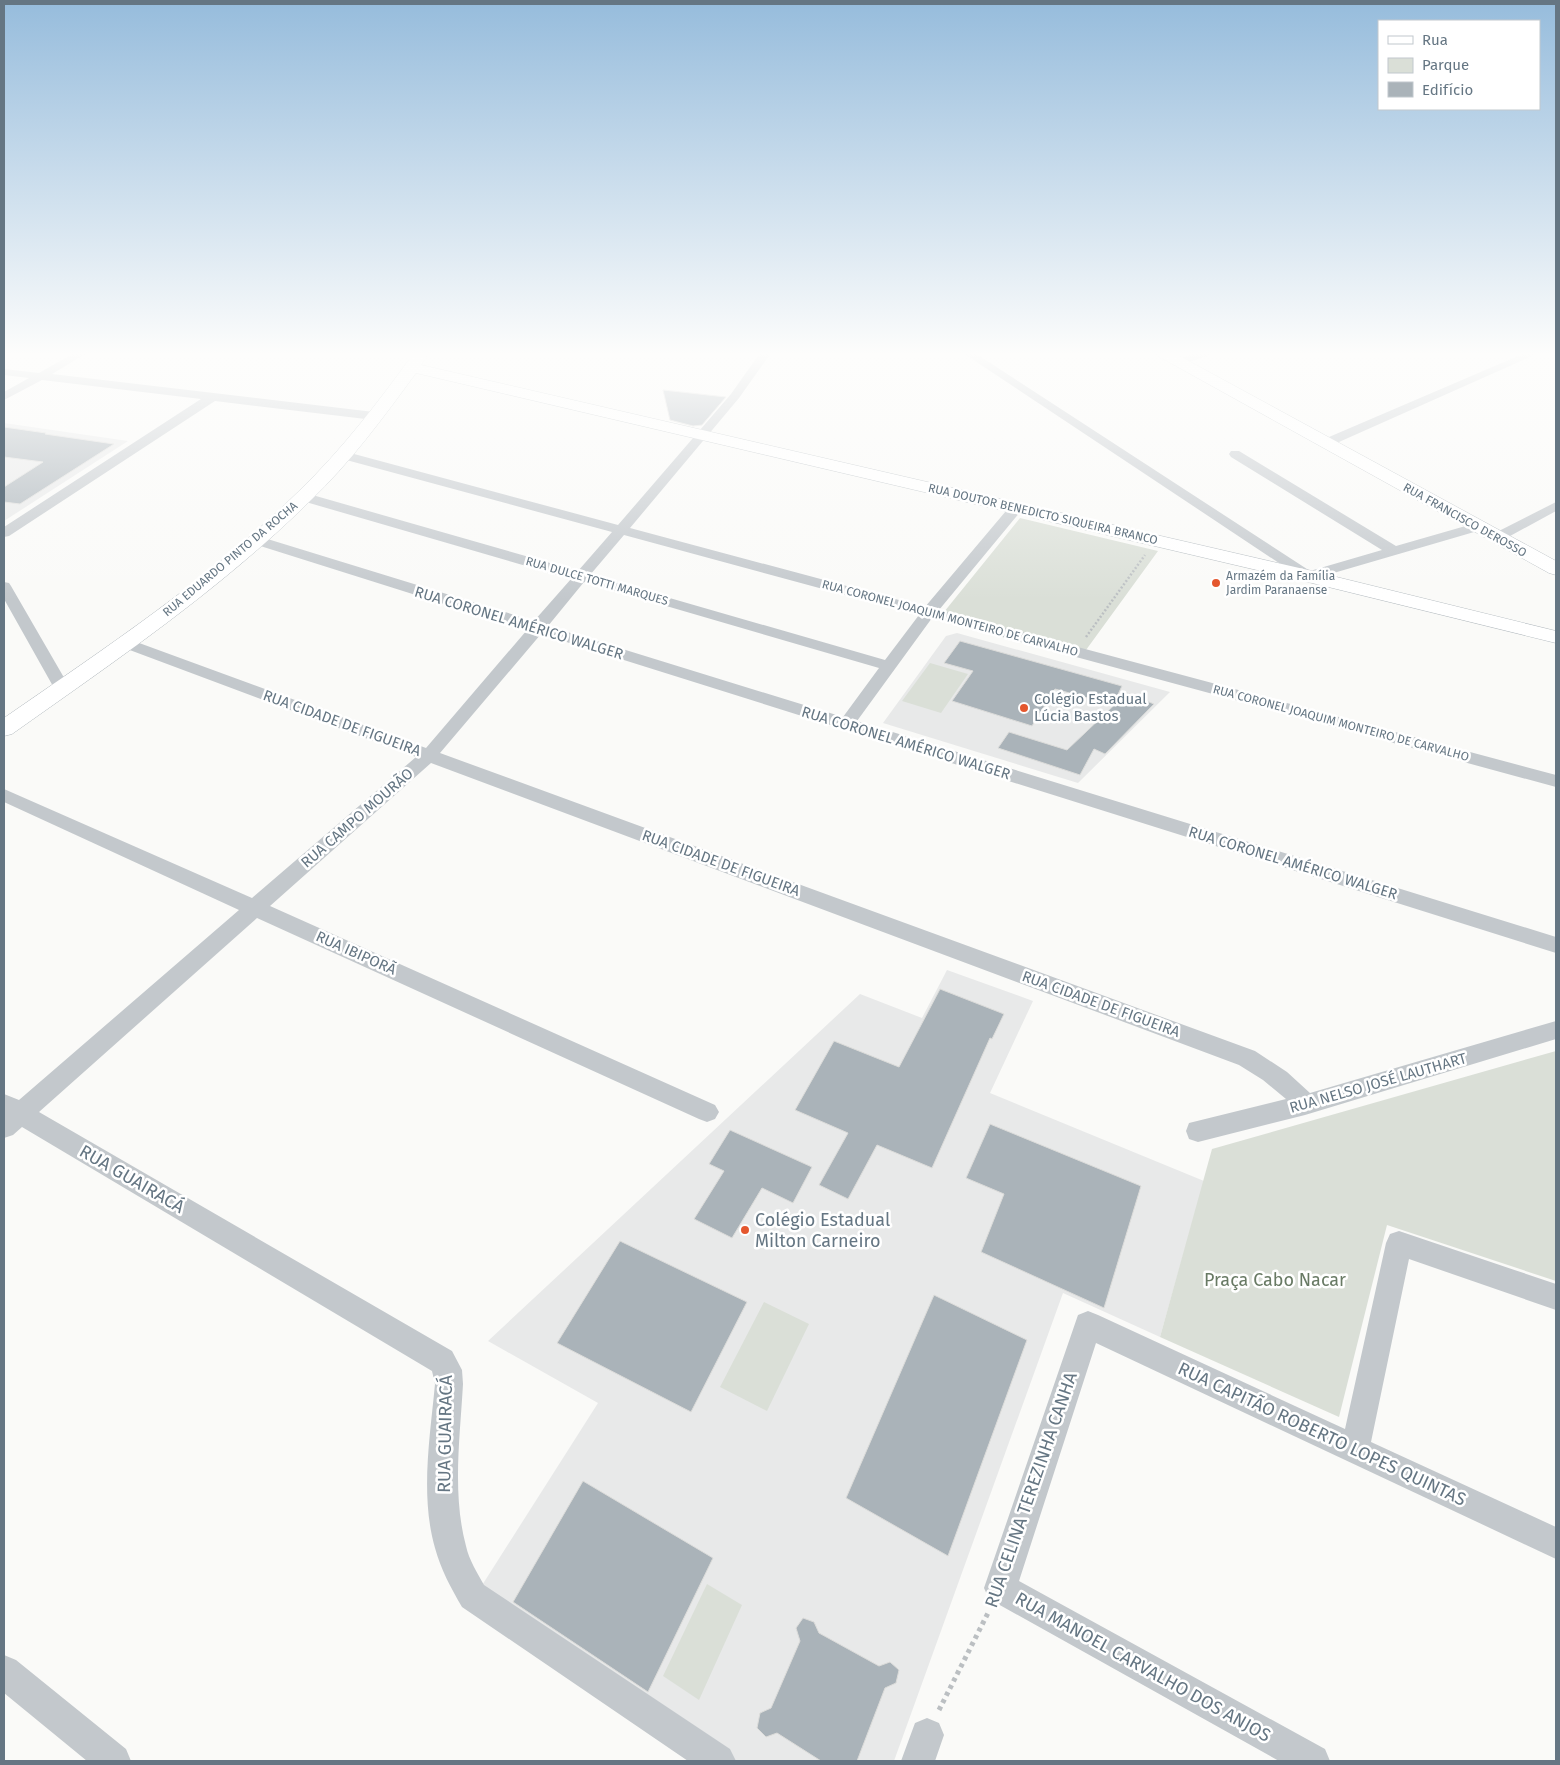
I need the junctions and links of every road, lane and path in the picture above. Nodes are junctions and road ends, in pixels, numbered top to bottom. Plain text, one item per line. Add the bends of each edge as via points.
1 (153, 435) edge
2 (359, 435) edge
3 (702, 435) edge
4 (704, 435) edge
5 (1094, 435) edge
6 (1312, 435) edge
7 (1344, 435) edge
8 (1326, 443) junction
9 (1235, 454) dead end
10 (343, 455) junction
11 (304, 497) junction
12 (1556, 506) edge
13 (1016, 508) junction
14 (1476, 527) junction
15 (621, 530) junction
16 (4, 533) edge
17 (1496, 538) junction
18 (256, 540) junction
19 (1155, 541) junction
20 (1394, 551) junction
21 (1556, 569) edge
22 (581, 576) junction
23 (1308, 576) junction
24 (4, 588) edge
25 (929, 612) junction
26 (537, 628) junction
27 (1556, 637) edge
28 (125, 643) junction
29 (1076, 652) junction
30 (890, 666) junction
31 (62, 688) junction
32 (846, 724) junction
33 (4, 729) edge
34 (429, 755) junction
35 (1556, 781) edge
36 (4, 795) edge
37 (255, 908) junction
38 (1556, 945) edge
39 (1556, 1030) edge
40 (1305, 1105) junction
41 (708, 1112) dead end
42 (9, 1115) edge
43 (1198, 1130) dead end
44 (1556, 1297) edge
45 (1088, 1325) joint
46 (1355, 1450) junction
47 (1556, 1543) edge
48 (1000, 1588) junction
49 (4, 1672) edge
50 (922, 1748) edge
51 (114, 1761) edge
52 (718, 1761) edge
53 (1313, 1761) edge

1 - 16 street
2 - 10 street, RUA EDUARDO PINTO DA ROCHA
3 - 15 street, RUA CAMPO MOURÃO
4 - 13 street, RUA DOUTOR BENEDICTO SIQUEIRA BRANCO
5 - 23 street
6 - 8 street, RUA FRANCISCO DEROSSO
7 - 8 street
8 - 14 street, RUA FRANCISCO DEROSSO
9 - 20 street
10 - 11 street, RUA EDUARDO PINTO DA ROCHA
10 - 15 street, RUA CORONEL JOAQUIM MONTEIRO DE CARVALHO
11 - 18 street, RUA EDUARDO PINTO DA ROCHA
11 - 22 street, RUA DULCE TOTTI MARQUES
12 - 17 street
13 - 19 street, RUA DOUTOR BENEDICTO SIQUEIRA BRANCO
13 - 25 street
14 - 17 street, RUA FRANCISCO DEROSSO
14 - 20 street
15 - 22 street, RUA CAMPO MOURÃO
15 - 25 street, RUA CORONEL JOAQUIM MONTEIRO DE CARVALHO
17 - 21 street, RUA FRANCISCO DEROSSO
18 - 26 street, RUA CORONEL AMÉRICO WALGER
18 - 28 street, RUA EDUARDO PINTO DA ROCHA
19 - 23 street, RUA DOUTOR BENEDICTO SIQUEIRA BRANCO
19 - 29 path
20 - 23 street
22 - 26 street, RUA CAMPO MOURÃO
22 - 30 street, RUA DULCE TOTTI MARQUES
23 - 27 street, RUA DOUTOR BENEDICTO SIQUEIRA BRANCO
24 - 31 street
25 - 29 street, RUA CORONEL JOAQUIM MONTEIRO DE CARVALHO
25 - 30 street
26 - 32 street, RUA CORONEL AMÉRICO WALGER
26 - 34 street, RUA CAMPO MOURÃO
28 - 31 street, RUA EDUARDO PINTO DA ROCHA
28 - 34 street, RUA CIDADE DE FIGUEIRA
29 - 35 street, RUA CORONEL JOAQUIM MONTEIRO DE CARVALHO
30 - 32 street
31 - 33 street, RUA EDUARDO PINTO DA ROCHA
32 - 38 street, RUA CORONEL AMÉRICO WALGER
34 - 37 street, RUA CAMPO MOURÃO
34 - 40 street, RUA CIDADE DE FIGUEIRA via 1247,1058 1291,1087
36 - 37 street, RUA IBIPORÃ
37 - 41 street, RUA IBIPORÃ
37 - 42 street, RUA CAMPO MOURÃO
39 - 40 street, RUA NELSO JOSÉ LAUTHART
40 - 43 street, RUA NELSO JOSÉ LAUTHART
42 - 52 street, RUA GUAIRACÁ via 442,1361 448,1370 449,1384 444,1501 453,1560 463,1582 474,1596
44 - 46 street via 1399,1244
45 - 46 street, RUA CAPITÃO ROBERTO LOPES QUINTAS
45 - 48 street, RUA CELINA TEREZINHA CANHA
46 - 47 street, RUA CAPITÃO ROBERTO LOPES QUINTAS
48 - 50 path, RUA CELINA TEREZINHA CANHA
48 - 53 street, RUA MANOEL CARVALHO DOS ANJOS
49 - 51 street

